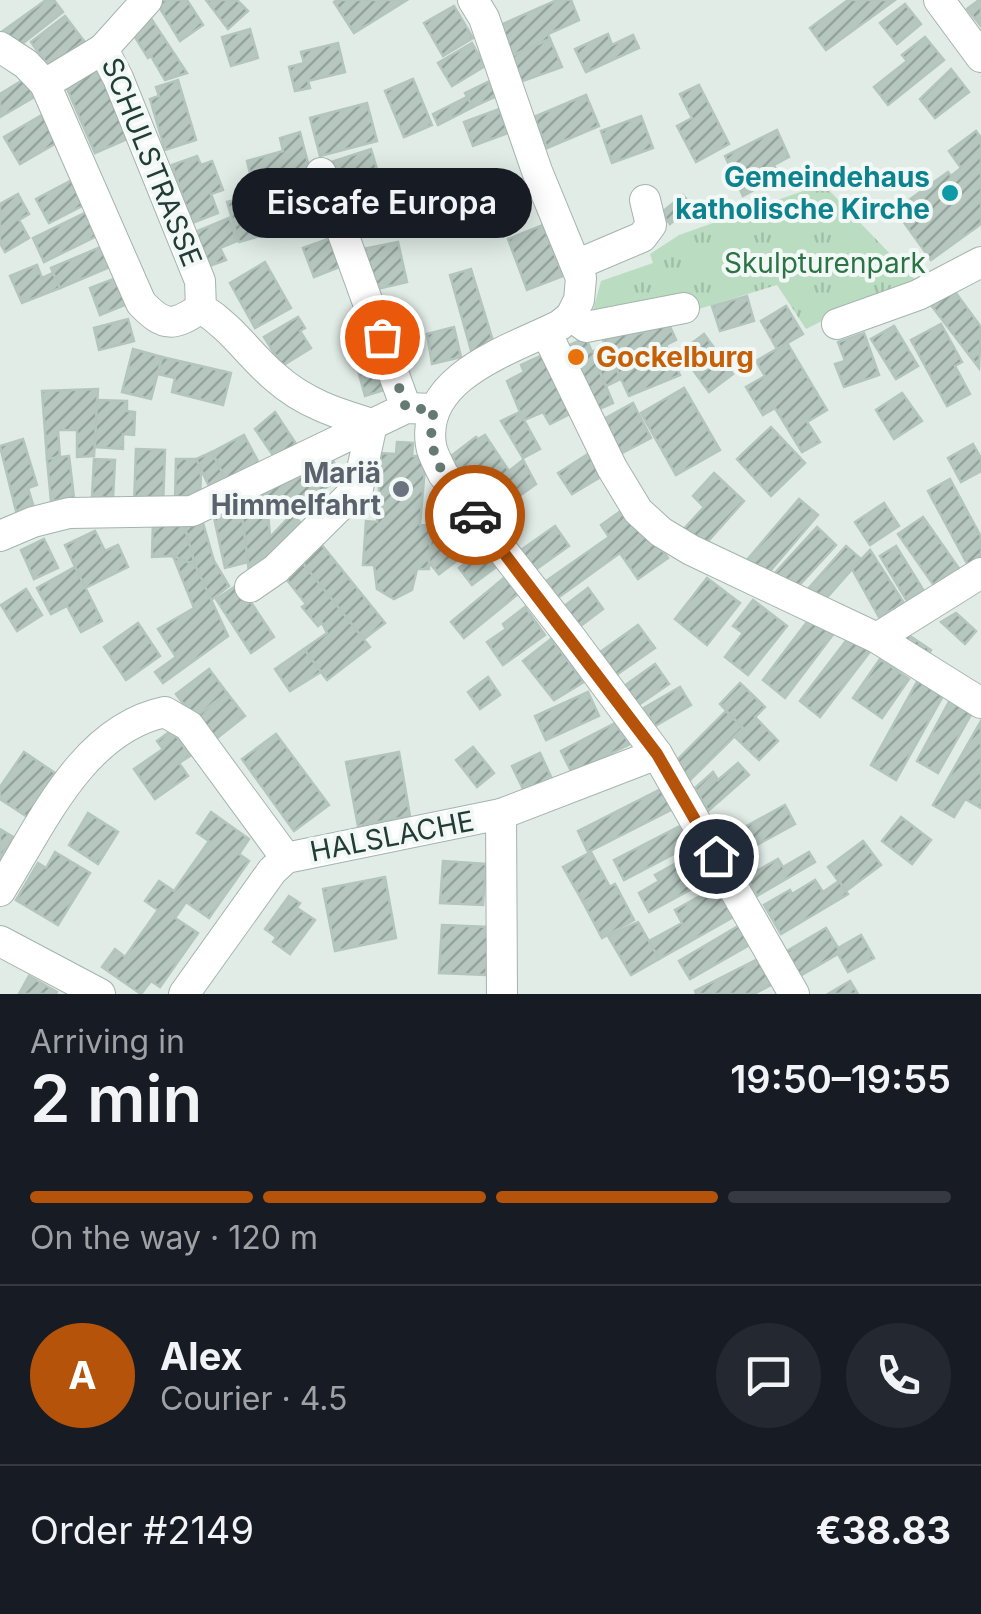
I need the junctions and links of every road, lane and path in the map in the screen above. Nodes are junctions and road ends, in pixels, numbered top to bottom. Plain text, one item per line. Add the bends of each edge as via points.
1 (147, 0) edge
2 (472, 0) edge
3 (939, 0) edge
4 (0, 47) edge
5 (103, 49) junction
6 (981, 57) edge
7 (45, 84) junction
8 (320, 173) dead end
9 (645, 200) dead end
10 (981, 262) edge
11 (576, 265) junction
12 (201, 308) junction
13 (684, 308) dead end
14 (559, 324) junction
15 (837, 324) dead end
16 (420, 409) junction
17 (372, 424) junction
18 (0, 536) edge
19 (981, 573) edge
20 (250, 587) dead end
21 (876, 638) junction
22 (981, 702) edge
23 (657, 754) junction
24 (501, 814) junction
25 (286, 858) junction
26 (0, 891) edge
27 (0, 941) edge
28 (100, 994) edge
29 (184, 994) edge
30 (502, 994) edge
31 (794, 994) edge

1 - 5 street, SCHULSTRASSE
2 - 11 street
3 - 6 street
4 - 7 street
5 - 7 street
5 - 12 street, SCHULSTRASSE via 200,281
7 - 12 street via 141,303 167,322
8 - 16 street
9 - 11 street via 651,225 642,237
10 - 15 street via 918,295
11 - 14 street via 579,300
12 - 17 street via 318,407
13 - 14 street via 586,327
14 - 16 street via 465,374
14 - 21 street via 612,468 638,511 691,550
16 - 17 street
16 - 23 street via 443,474
17 - 18 street via 192,511 69,513
17 - 20 street via 358,488
19 - 21 street
21 - 22 street
23 - 24 street, HALSLACHE
23 - 31 street
24 - 25 street, HALSLACHE
24 - 30 street
25 - 26 street via 189,726 165,712 110,738 70,778
25 - 29 street, HALSLACHE
27 - 28 street

